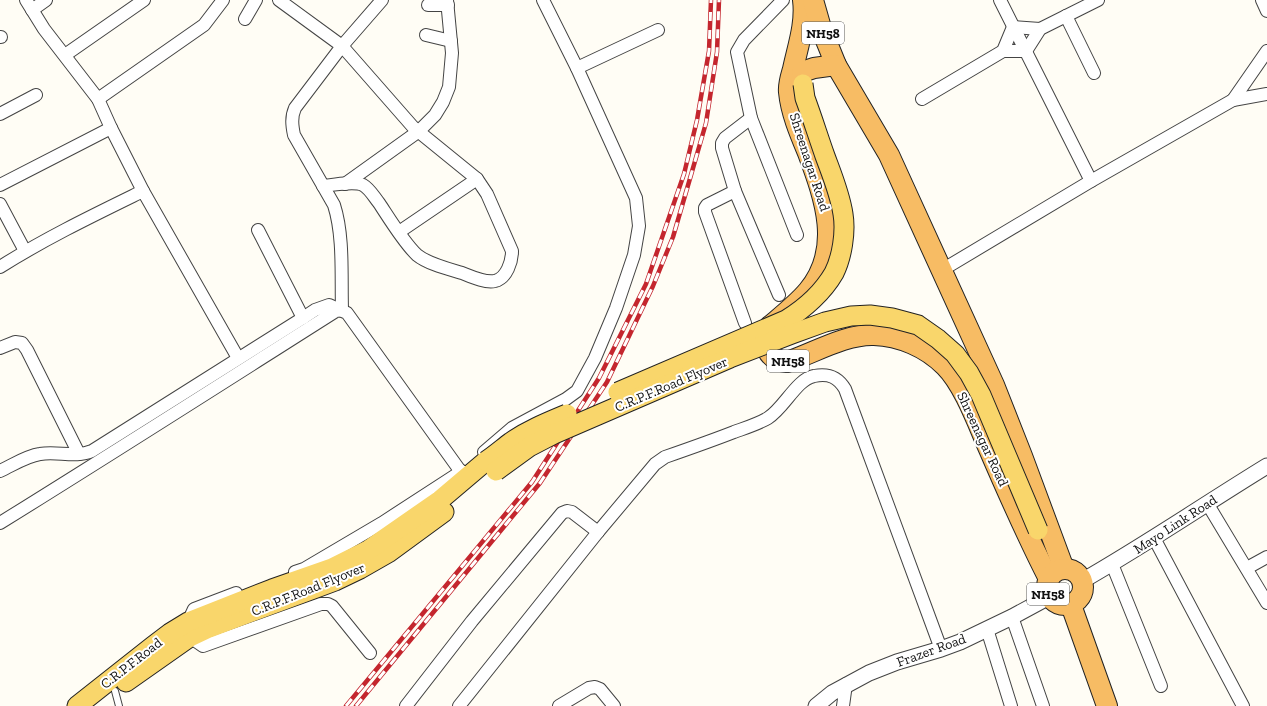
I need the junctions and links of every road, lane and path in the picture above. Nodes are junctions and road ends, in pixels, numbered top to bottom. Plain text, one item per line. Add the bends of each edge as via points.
1 (46, 0) edge
2 (144, 0) edge
3 (223, 0) edge
4 (256, 0) edge
5 (279, 0) edge
6 (382, 0) edge
7 (543, 0) edge
8 (783, 0) edge
9 (803, 0) edge
10 (813, 0) edge
11 (1000, 0) edge
12 (1098, 0) edge
13 (1262, 0) edge
14 (447, 3) edge
15 (29, 5) edge
16 (428, 5) dead end
17 (1267, 11) edge
18 (1066, 16) junction
19 (245, 19) dead end
20 (1014, 27) junction
21 (1040, 29) junction
22 (658, 30) dead end
23 (426, 35) dead end
24 (451, 41) junction
25 (342, 46) junction
26 (1003, 51) junction
27 (1026, 51) junction
28 (1267, 52) edge
29 (66, 55) junction
30 (836, 65) junction
31 (577, 68) junction
32 (800, 70) junction
33 (1094, 73) dead end
34 (1267, 94) edge
35 (36, 95) dead end
36 (98, 99) junction
37 (922, 100) dead end
38 (1233, 100) junction
39 (0, 114) edge
40 (751, 118) junction
41 (111, 128) junction
42 (419, 131) junction
43 (477, 179) junction
44 (1090, 182) junction
45 (344, 184) junction
46 (0, 185) edge
47 (323, 186) junction
48 (735, 190) junction
49 (143, 191) junction
50 (0, 204) edge
51 (258, 230) dead end
52 (399, 232) junction
53 (796, 235) dead end
54 (25, 251) junction
55 (0, 267) edge
56 (942, 270) junction
57 (779, 295) dead end
58 (342, 310) junction
59 (303, 318) junction
60 (745, 323) dead end
61 (0, 348) edge
62 (238, 358) junction
63 (78, 454) junction
64 (1267, 466) edge
65 (0, 471) edge
66 (461, 472) junction
67 (1207, 503) junction
68 (0, 522) edge
69 (598, 532) junction
70 (1154, 538) junction
71 (1267, 557) edge
72 (1112, 564) junction
73 (1247, 568) junction
74 (1055, 579) junction
75 (1082, 581) junction
76 (254, 604) junction
77 (1267, 604) edge
78 (1071, 605) junction
79 (1012, 617) junction
80 (189, 629) junction
81 (980, 632) junction
82 (941, 649) junction
83 (370, 653) dead end
84 (846, 684) junction
85 (1161, 686) dead end
86 (117, 698) edge
87 (77, 706) edge
88 (97, 706) edge
89 (406, 706) edge
90 (460, 706) edge
91 (559, 706) edge
92 (614, 706) edge
93 (816, 706) edge
94 (843, 706) edge
95 (1011, 706) edge
96 (1043, 706) edge
97 (1108, 706) edge
98 (1243, 706) edge

1 - 15 street
2 - 29 street
3 - 36 street via 204,24
4 - 19 street
5 - 25 street
6 - 25 street
7 - 31 street
8 - 40 street via 744,40 737,52
9 - 32 highway, Shreenagar Road / NH58
10 - 30 highway, Shreenagar Road / NH58
11 - 20 street
12 - 18 street
13 - 17 street
14 - 16 street
14 - 24 street
15 - 29 street via 44,29
18 - 21 street
18 - 33 street
20 - 21 street
20 - 26 street
20 - 27 street
21 - 27 street
22 - 31 street
23 - 24 street
24 - 42 street via 449,87 435,116
25 - 42 street
25 - 47 street via 295,108 292,116 294,134
26 - 27 street
26 - 37 street
27 - 44 street
28 - 38 street
29 - 36 street
30 - 32 highway
30 - 56 highway, Shreenagar Road / NH58 via 890,155
31 - 66 street via 636,198 639,226 634,255 616,308 578,391 512,428
32 - 74 highway, Shreenagar Road / NH58 via 789,86 790,99 822,196 829,235 826,257 819,275 808,291 770,326 766,333 764,340 768,352 779,361 787,362 856,337 873,335 895,337 922,348 934,357 956,380 1024,530
32 - 76 main road, C.R.P.F.Road Flyover, bridge via 805,98 838,191 843,215 840,255 834,273 816,296 786,320 543,424 512,442 440,500 368,550
34 - 38 street
35 - 39 street
36 - 41 street
38 - 44 street
40 - 48 street via 722,143
40 - 53 street
41 - 46 street
41 - 49 street
42 - 43 street
42 - 45 street
43 - 52 street
43 - 52 street via 487,194 512,251 512,260 500,278 486,281 423,258 416,254
44 - 56 street
45 - 47 street
45 - 52 street via 358,183 368,189
47 - 58 street via 334,205 340,230
48 - 57 street
48 - 60 street via 707,205 705,212
49 - 54 street
49 - 62 street
50 - 54 street
51 - 59 street
54 - 55 street
56 - 74 highway, Shreenagar Road / NH58 via 997,392 1022,456
58 - 59 street via 329,305 324,306
58 - 66 street via 347,313
58 - 68 street via 336,311
59 - 62 street
61 - 63 street via 15,342 22,343
62 - 63 street via 92,451
63 - 65 street via 41,454
64 - 67 street, Mayo Link Road
66 - 80 street via 304,569 194,608
67 - 70 street, Mayo Link Road
67 - 73 street
69 - 82 street via 655,464 665,457 768,418 804,379 823,375 834,377 841,381 845,389
69 - 89 street via 572,512 562,513 472,621
69 - 90 street
70 - 72 street, Mayo Link Road
70 - 98 street
71 - 73 street
72 - 75 street, Mayo Link Road
72 - 85 street
73 - 77 street
74 - 75 highway, NH58 via 1075,572
74 - 76 main road, C.R.P.F.Road Flyover, bridge via 1038,530 981,395 969,373 955,354 918,325 870,315 850,316 825,322 785,336 554,434 529,447 418,532 360,569 335,581
74 - 78 highway, NH58 via 1053,602 1064,606
74 - 79 street, Frazer Road
75 - 78 highway, NH58 via 1080,598
76 - 80 main road, C.R.P.F.Road Flyover via 210,628
78 - 97 highway, NH58
79 - 81 street, Frazer Road
79 - 96 street
80 - 83 street via 203,646 328,604
80 - 86 main road, C.R.P.F.Road
80 - 87 main road, C.R.P.F.Road via 170,633
81 - 82 street, Frazer Road
81 - 95 street
82 - 84 street, Frazer Road via 897,662
84 - 93 street, Frazer Road
84 - 94 street
86 - 88 main road, C.R.P.F.Road
91 - 92 street via 595,687 600,689

